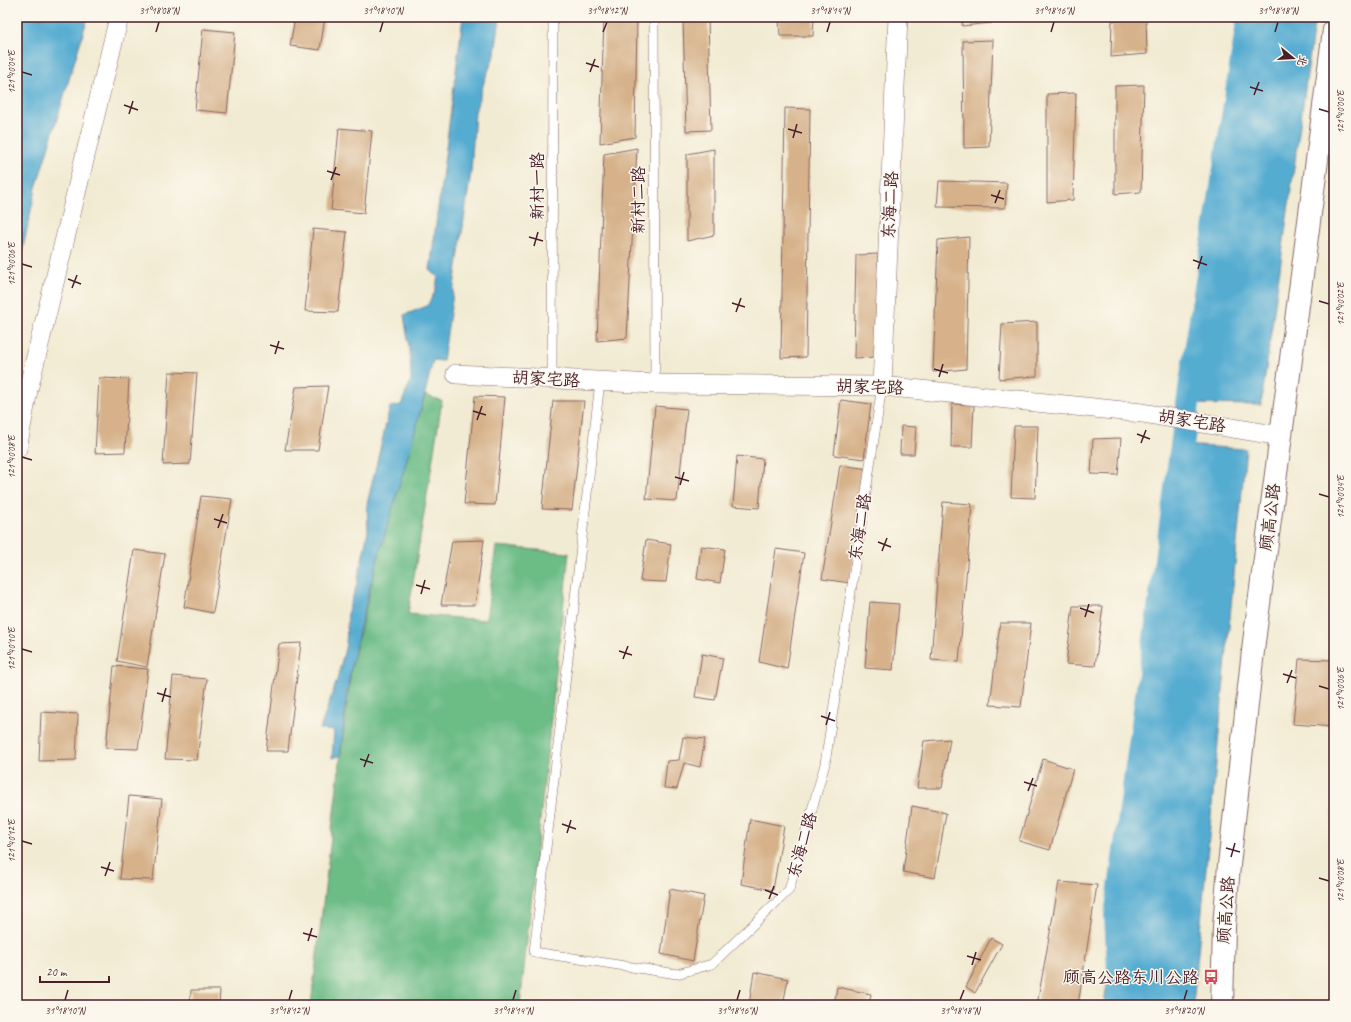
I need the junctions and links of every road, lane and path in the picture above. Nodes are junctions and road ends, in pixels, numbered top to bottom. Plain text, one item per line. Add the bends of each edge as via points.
1 (119, 17) edge
2 (553, 17) edge
3 (654, 17) edge
4 (898, 17) edge
5 (1334, 30) edge
6 (456, 374) dead end
7 (552, 380) junction
8 (600, 382) junction
9 (655, 384) junction
10 (882, 386) junction
11 (1281, 436) junction
12 (17, 449) edge
13 (1222, 1005) edge

1 - 12 street via 28,390
2 - 7 lane, 新村一路
3 - 9 lane, 新村二路
4 - 10 street, 东海二路
5 - 11 street, 顾高公路
6 - 7 street, 胡家宅路
7 - 8 street, 胡家宅路
8 - 9 street, 胡家宅路
8 - 10 lane, 东海二路 via 534,952 677,974 712,964 789,890 825,764
9 - 10 street, 胡家宅路
10 - 11 street, 胡家宅路 via 1142,413
11 - 13 street, 顾高公路 via 1254,642 1229,865

